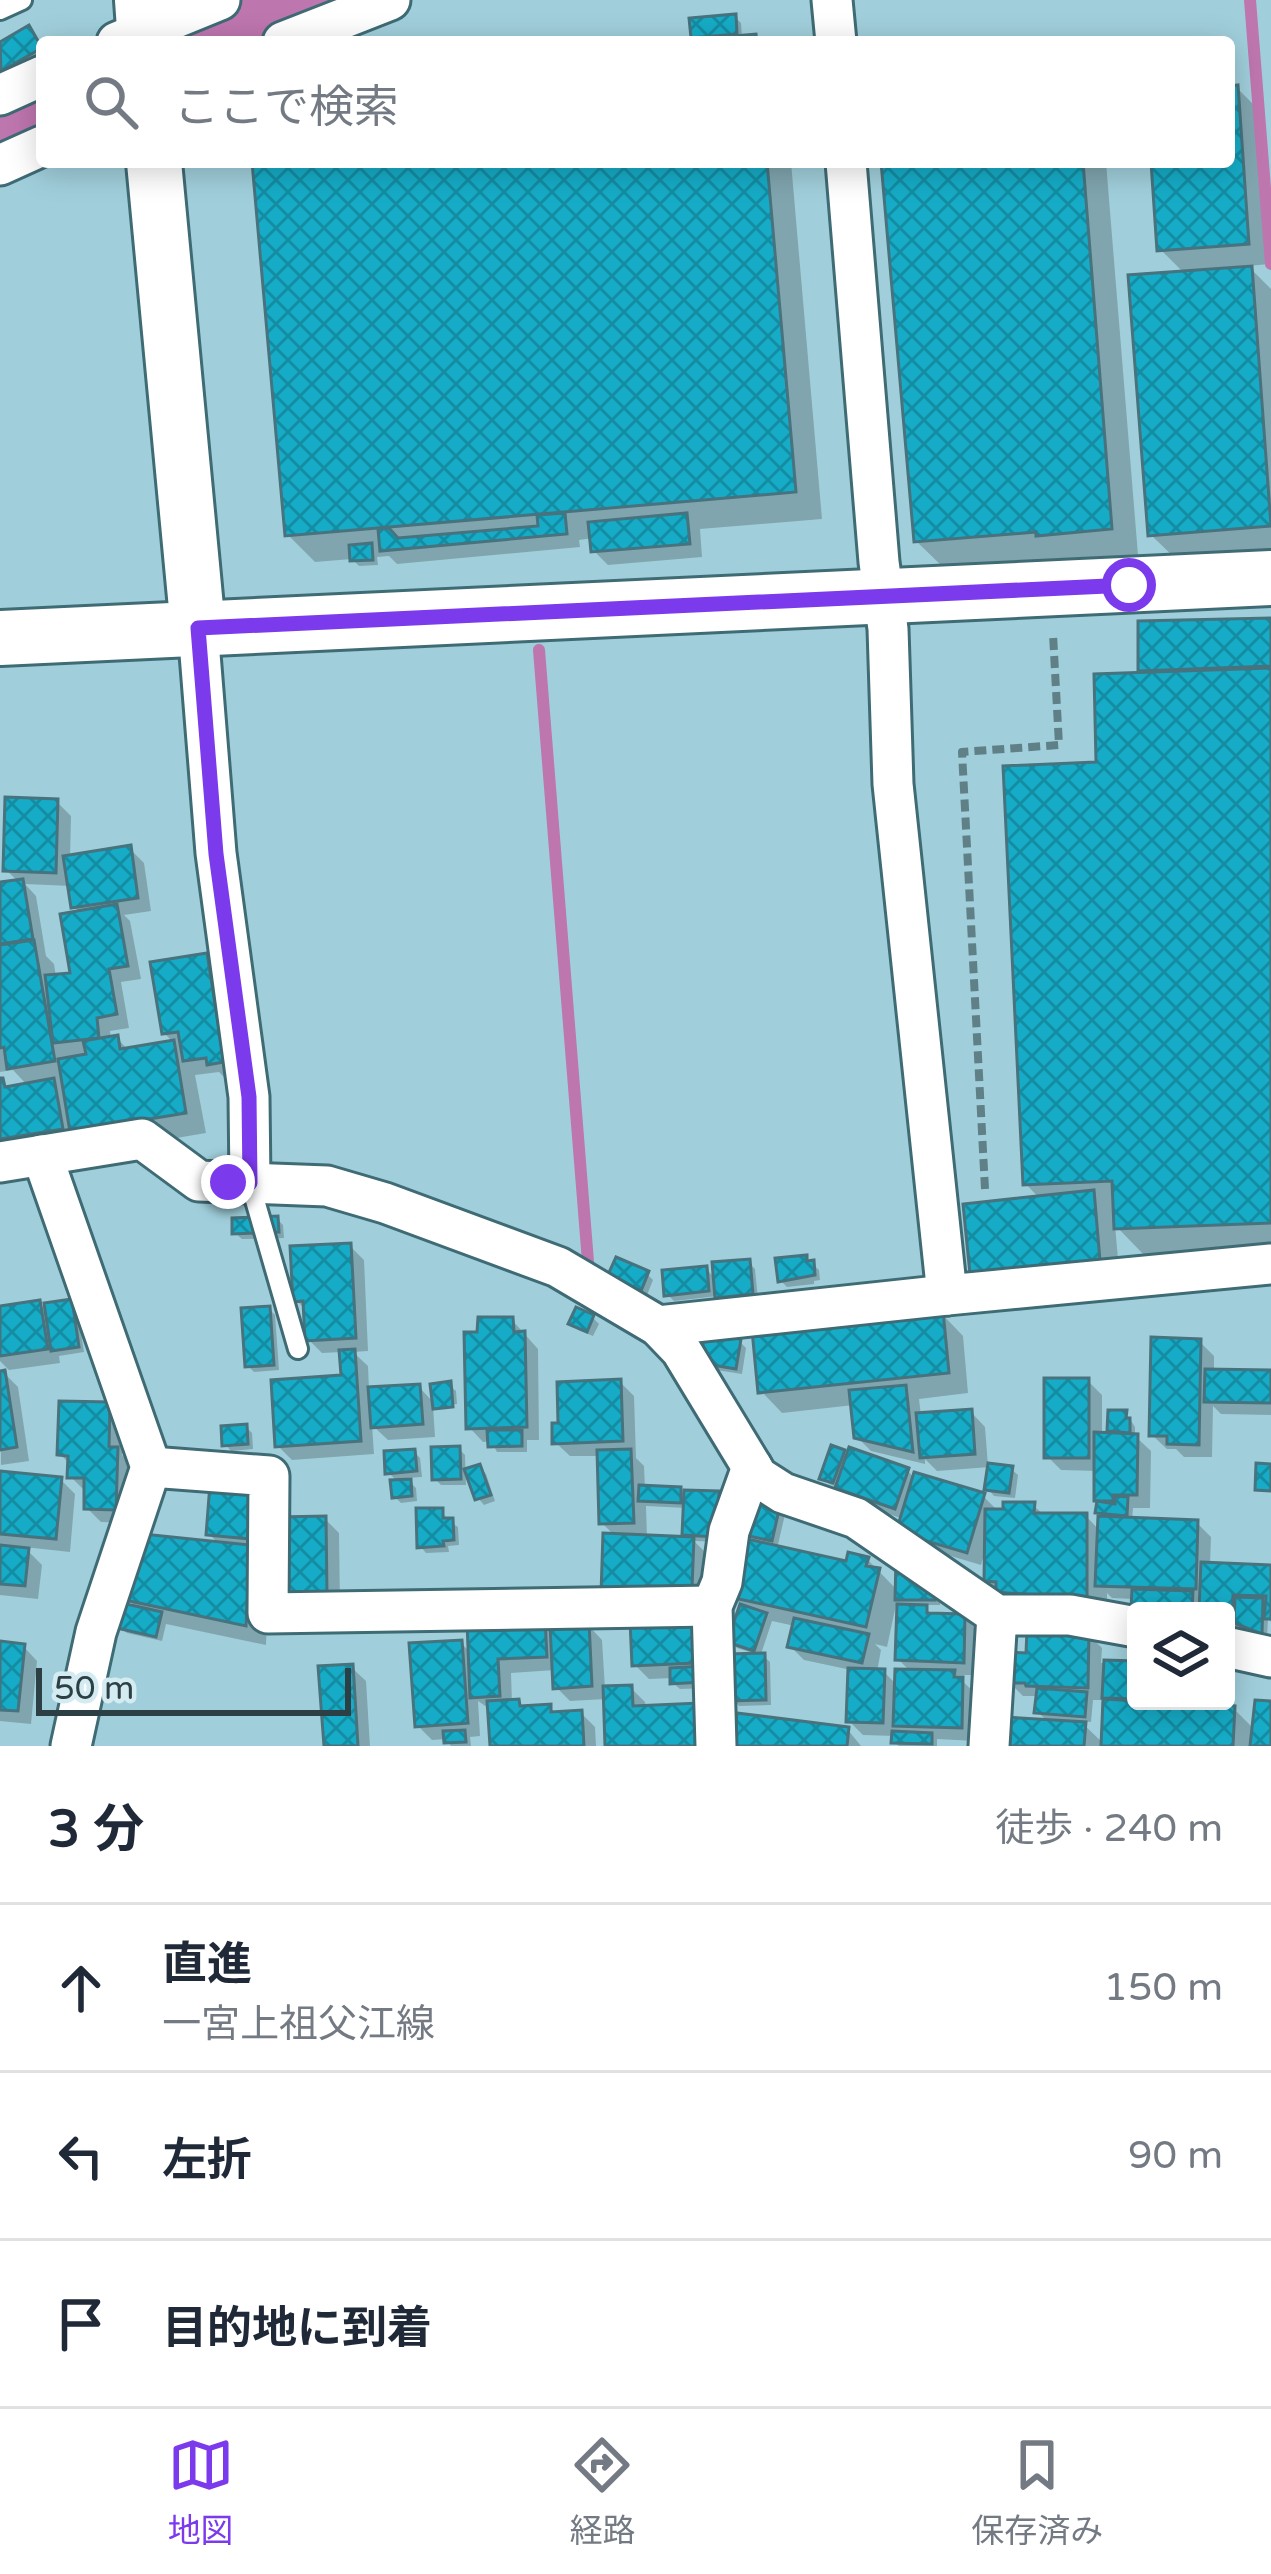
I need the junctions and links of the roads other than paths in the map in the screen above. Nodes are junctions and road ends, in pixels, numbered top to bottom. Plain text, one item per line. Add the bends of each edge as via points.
1 (22, 0) edge
2 (220, 0) edge
3 (390, 0) edge
4 (832, 0) edge
5 (0, 10) edge
6 (138, 31) edge
7 (298, 36) edge
8 (835, 36) edge
9 (36, 79) edge
10 (0, 95) edge
11 (36, 149) edge
12 (0, 165) edge
13 (155, 168) edge
14 (847, 168) edge
15 (1271, 578) edge
16 (884, 597) junction
17 (198, 628) junction
18 (0, 638) edge
19 (42, 1155) junction
20 (0, 1162) edge
21 (250, 1183) junction
22 (1271, 1264) edge
23 (947, 1295) junction
24 (658, 1326) junction
25 (298, 1349) dead end
26 (151, 1467) junction
27 (752, 1468) junction
28 (712, 1606) junction
29 (997, 1616) junction
30 (1127, 1625) edge
31 (1235, 1650) edge
32 (1271, 1658) edge
33 (70, 1746) edge
34 (716, 1746) edge
35 (989, 1746) edge

1 - 5 lane
2 - 6 street
3 - 7 street
4 - 8 street
9 - 10 street
11 - 12 street
13 - 17 main road
14 - 16 street
15 - 16 main road
16 - 17 main road
16 - 23 street via 892,784
17 - 18 main road
17 - 21 street via 216,854 249,1097
19 - 20 street
19 - 21 street via 142,1139 200,1181
19 - 26 street
21 - 24 street via 327,1186 385,1203 558,1267
21 - 25 lane
22 - 23 street
23 - 24 street
24 - 27 street
26 - 28 street via 269,1476 268,1613
26 - 33 street via 96,1632
27 - 28 street
27 - 29 street via 783,1493 856,1518
28 - 34 street
29 - 30 street via 1070,1615
29 - 35 street
31 - 32 street

